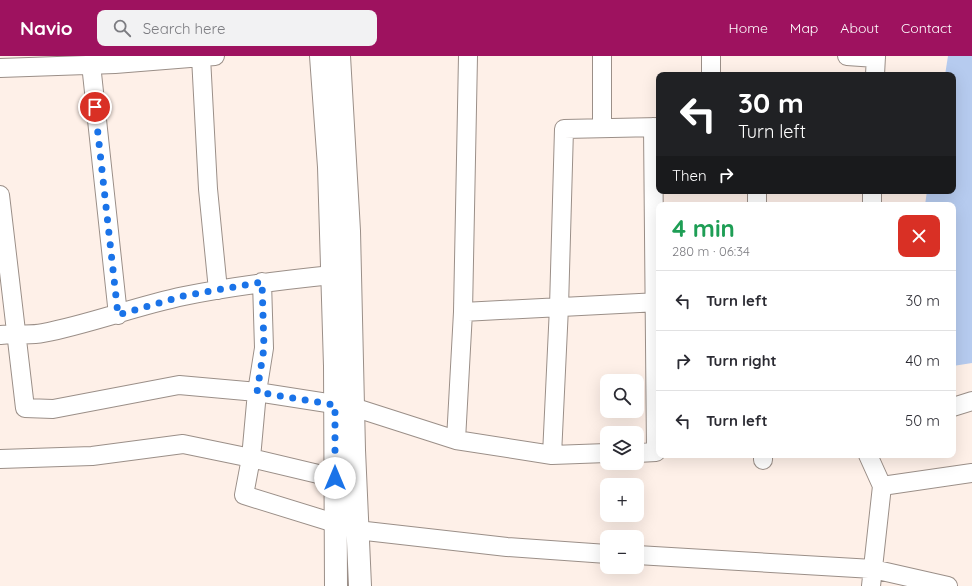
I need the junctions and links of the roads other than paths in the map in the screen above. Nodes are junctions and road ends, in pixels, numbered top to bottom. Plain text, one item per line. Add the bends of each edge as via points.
1 (208, 56) edge
2 (321, 56) edge
3 (339, 56) edge
4 (468, 56) edge
5 (602, 56) edge
6 (711, 56) edge
7 (848, 56) edge
8 (876, 63) edge
9 (91, 64) junction
10 (0, 68) edge
11 (711, 72) edge
12 (656, 127) edge
13 (602, 128) junction
14 (0, 195) edge
15 (332, 275) junction
16 (262, 282) junction
17 (218, 290) junction
18 (656, 302) edge
19 (559, 307) junction
20 (463, 312) junction
21 (118, 315) junction
22 (7, 334) edge
23 (257, 392) junction
24 (972, 401) edge
25 (344, 406) junction
26 (956, 406) edge
27 (456, 440) junction
28 (656, 452) edge
29 (600, 453) edge
30 (644, 453) edge
31 (552, 454) junction
32 (251, 458) junction
33 (869, 458) edge
34 (0, 459) edge
35 (972, 473) edge
36 (335, 478) junction
37 (882, 486) junction
38 (334, 524) junction
39 (357, 530) junction
40 (600, 554) edge
41 (644, 556) edge
42 (872, 577) edge
43 (336, 586) edge
44 (360, 586) edge
45 (948, 586) edge

1 - 9 street
1 - 17 street via 208,189
2 - 15 street via 329,167
3 - 25 street via 349,230
4 - 20 street
5 - 13 street
6 - 11 street
7 - 8 street
9 - 10 street
9 - 21 street
12 - 13 street
13 - 19 street via 564,129
14 - 22 street
15 - 16 street
15 - 25 street
16 - 17 street
16 - 23 street via 264,348
17 - 21 street via 183,296
18 - 19 street
19 - 20 street
19 - 31 street
20 - 27 street
21 - 22 street via 40,334
22 - 23 street via 25,408 53,410 179,385
23 - 25 street
23 - 32 street
24 - 26 street
25 - 27 street
25 - 36 street
25 - 39 street
27 - 31 street
28 - 30 street
29 - 31 street
32 - 34 street via 183,444 92,456
32 - 36 street
32 - 38 street via 244,495
33 - 37 street
35 - 37 street
36 - 38 street
37 - 42 street
38 - 39 street
38 - 43 street
39 - 40 street via 507,547
39 - 44 street
41 - 42 street
42 - 45 street

